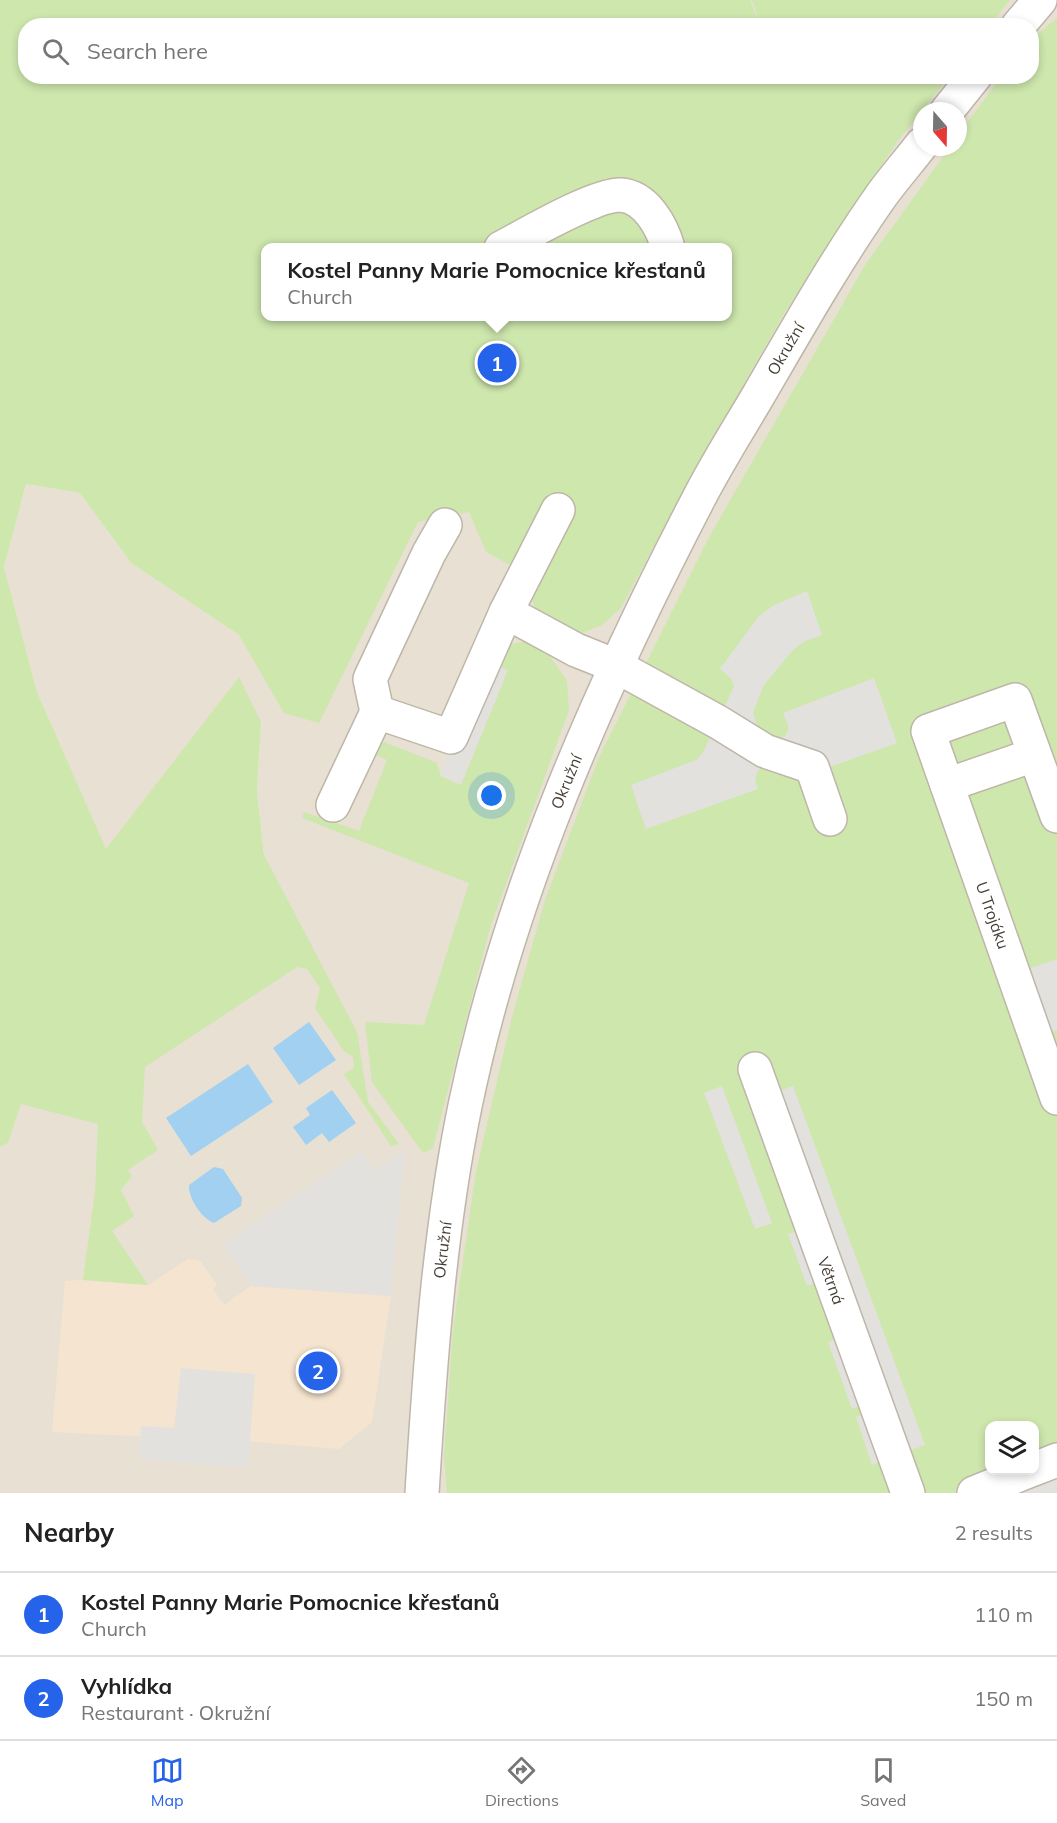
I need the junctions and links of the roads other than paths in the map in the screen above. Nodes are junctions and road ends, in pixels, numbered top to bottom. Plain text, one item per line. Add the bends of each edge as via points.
1 (1040, 0) edge
2 (1025, 18) edge
3 (969, 84) edge
4 (954, 102) edge
5 (913, 156) edge
6 (511, 243) edge
7 (667, 243) edge
8 (558, 510) dead end
9 (445, 525) dead end
10 (506, 612) junction
11 (616, 666) junction
12 (377, 712) junction
13 (1035, 754) junction
14 (947, 785) junction
15 (333, 804) dead end
16 (1057, 816) edge
17 (830, 819) dead end
18 (1048, 1046) edge
19 (755, 1069) dead end
20 (1057, 1098) edge
21 (1057, 1460) edge
22 (1039, 1468) edge
23 (1020, 1475) edge
24 (422, 1493) edge
25 (908, 1493) edge
26 (974, 1493) edge

1 - 2 street
3 - 4 street
5 - 11 street, Okružní via 881,197 780,357 700,495
6 - 7 street via 595,200 621,195 642,203 663,231
8 - 10 street
9 - 12 street via 370,679
10 - 11 street via 576,650
10 - 12 street via 451,737
11 - 17 street via 765,751 812,767
11 - 24 street, Okružní via 555,809 517,912 468,1095 437,1297
12 - 15 street
13 - 14 street
13 - 14 street, U Trojáku via 1015,700 928,731
13 - 16 street
14 - 18 street, U Trojáku
18 - 20 street, U Trojáku
19 - 25 street, Větrná
21 - 22 street
23 - 26 street

